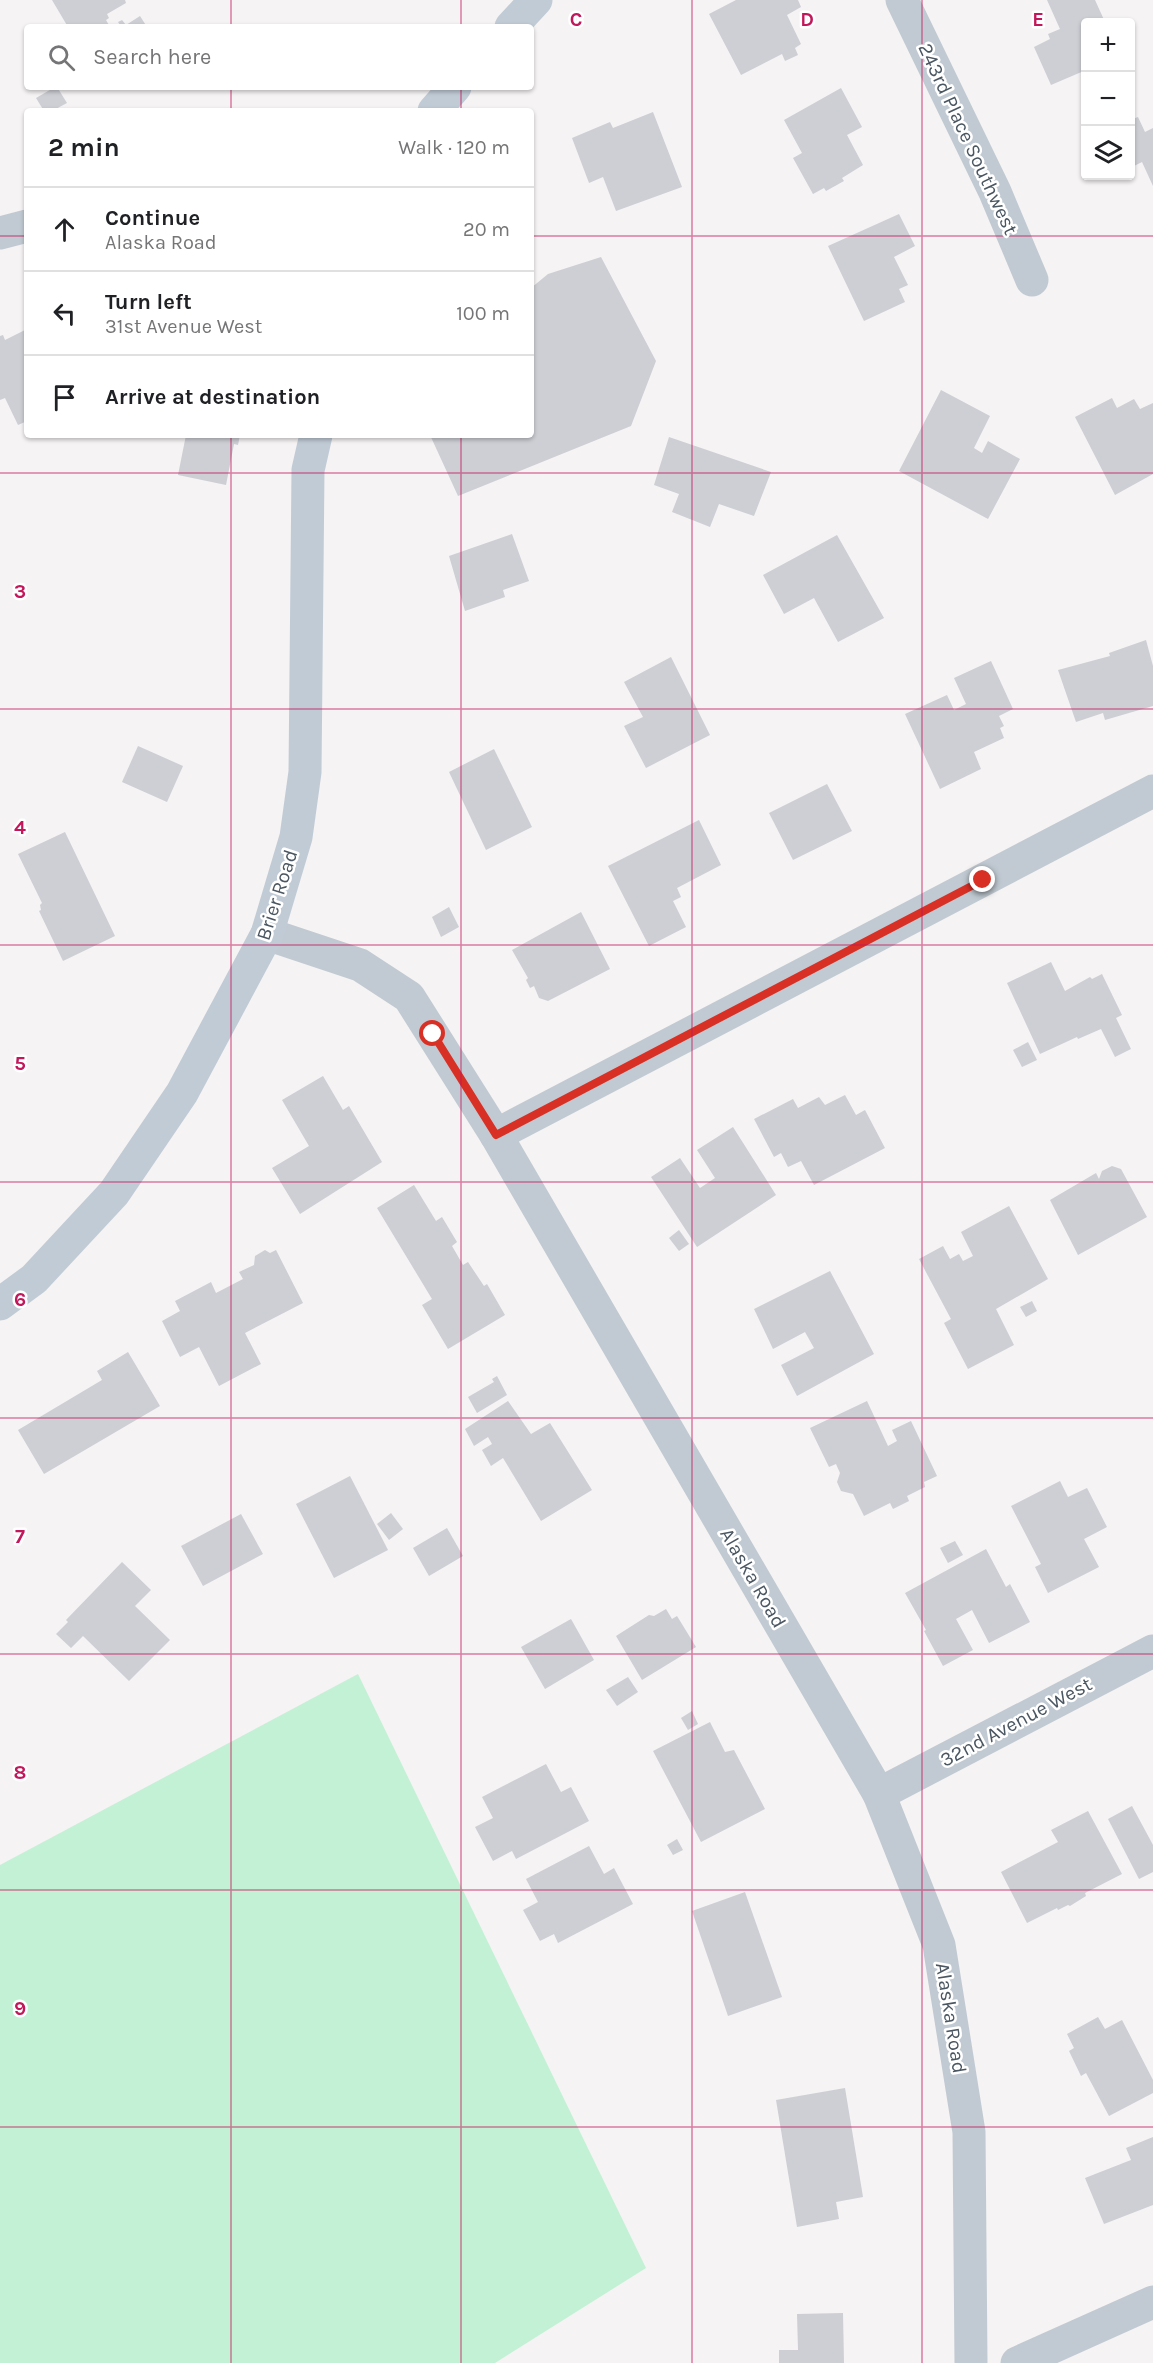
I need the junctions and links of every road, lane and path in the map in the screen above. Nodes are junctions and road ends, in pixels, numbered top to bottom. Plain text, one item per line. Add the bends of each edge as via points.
1 (537, 0) edge
2 (902, 0) edge
3 (514, 24) edge
4 (452, 90) edge
5 (437, 108) edge
6 (24, 227) edge
7 (0, 233) edge
8 (1032, 279) dead end
9 (315, 438) edge
10 (1153, 791) edge
11 (267, 934) junction
12 (496, 1135) junction
13 (0, 1304) edge
14 (1153, 1651) edge
15 (879, 1794) junction
16 (1153, 2302) edge
17 (971, 2363) edge
18 (1017, 2363) edge

1 - 3 main road
2 - 8 street, 243rd Place Southwest via 995,192
4 - 5 main road
6 - 7 street
9 - 11 main road, Brier Road via 308,470 305,772 296,837
10 - 12 street
11 - 12 street, Alaska Road via 360,965 409,997
11 - 13 main road, Brier Road via 182,1093 114,1193 34,1279
12 - 15 street, Alaska Road
14 - 15 street, 32nd Avenue West
15 - 17 street, Alaska Road via 939,1945 968,2122
16 - 18 street

